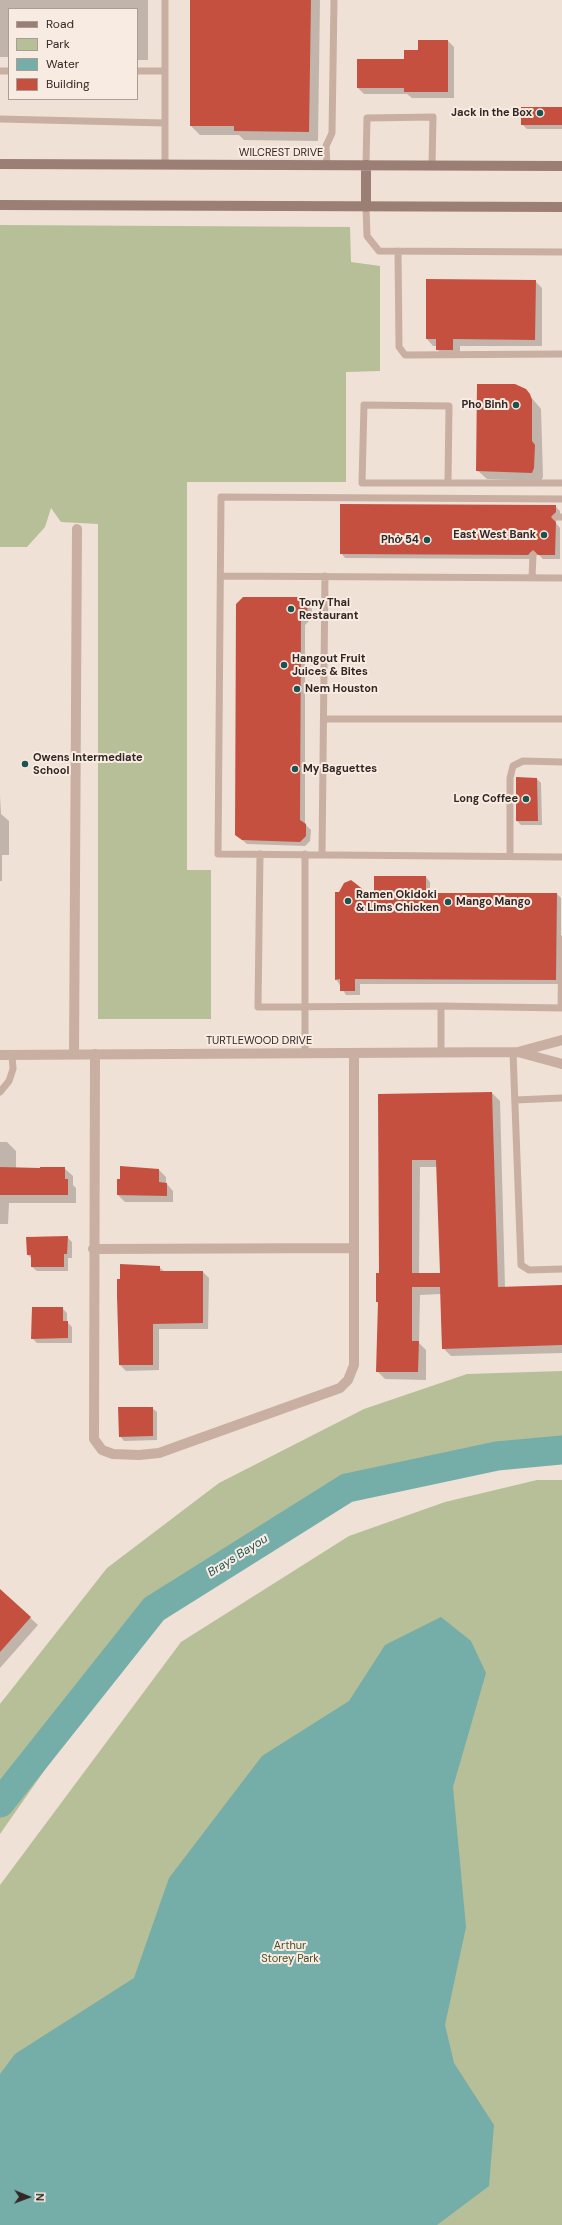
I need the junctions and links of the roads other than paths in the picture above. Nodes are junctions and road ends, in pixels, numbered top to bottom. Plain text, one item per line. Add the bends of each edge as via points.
1 (165, 0) edge
2 (334, 0) edge
3 (165, 70) junction
4 (138, 71) edge
5 (0, 119) edge
6 (165, 123) junction
7 (0, 164) edge
8 (164, 164) junction
9 (327, 165) junction
10 (366, 165) junction
11 (432, 165) junction
12 (562, 166) edge
13 (0, 204) edge
14 (562, 206) edge
15 (366, 207) junction
16 (398, 251) junction
17 (562, 252) edge
18 (562, 354) edge
19 (448, 482) junction
20 (562, 483) edge
21 (562, 499) edge
22 (77, 529) dead end
23 (533, 554) dead end
24 (221, 576) junction
25 (325, 576) junction
26 (532, 578) junction
27 (562, 578) edge
28 (324, 719) junction
29 (562, 719) edge
30 (562, 762) edge
31 (260, 854) junction
32 (305, 854) junction
33 (322, 855) junction
34 (510, 856) junction
35 (562, 857) edge
36 (562, 939) edge
37 (441, 1006) junction
38 (305, 1007) junction
39 (562, 1040) edge
40 (441, 1052) junction
41 (516, 1052) junction
42 (305, 1053) junction
43 (354, 1053) junction
44 (74, 1054) junction
45 (95, 1054) junction
46 (0, 1055) edge
47 (12, 1055) junction
48 (562, 1064) edge
49 (0, 1092) edge
50 (562, 1098) edge
51 (515, 1100) junction
52 (354, 1248) junction
53 (93, 1249) junction
54 (562, 1269) edge

1 - 3 lane
2 - 9 lane via 332,133 326,146
3 - 4 lane
3 - 6 lane
5 - 6 lane
6 - 8 lane
7 - 8 main road, WILCREST DRIVE
8 - 9 main road, WILCREST DRIVE
9 - 10 main road, WILCREST DRIVE
10 - 11 main road, WILCREST DRIVE
10 - 11 lane via 367,118 433,117
10 - 15 main road
11 - 12 main road, WILCREST DRIVE
13 - 15 main road
14 - 15 main road
15 - 16 lane via 366,236 379,251
16 - 17 lane
16 - 18 lane via 399,347 405,355
19 - 19 lane via 449,406 364,405 362,483
19 - 20 lane
21 - 24 lane via 221,497
22 - 44 street
23 - 26 lane
24 - 25 lane
24 - 31 lane via 218,854
25 - 26 lane
25 - 28 lane
26 - 27 lane
28 - 29 lane
28 - 33 lane
30 - 34 lane via 523,761 513,766 510,778
31 - 32 lane
31 - 38 lane via 258,1006
32 - 33 lane
32 - 38 lane
33 - 34 lane
34 - 35 lane
36 - 37 lane via 561,1008
37 - 38 lane
37 - 40 lane
38 - 42 lane
39 - 41 street, TURTLEWOOD DRIVE
40 - 41 street, TURTLEWOOD DRIVE
40 - 43 street, TURTLEWOOD DRIVE
41 - 48 street, TURTLEWOOD DRIVE
41 - 51 lane
42 - 43 street, TURTLEWOOD DRIVE
42 - 45 street, TURTLEWOOD DRIVE
43 - 52 street
44 - 45 street, TURTLEWOOD DRIVE
44 - 47 street, TURTLEWOOD DRIVE
45 - 53 street
46 - 47 street, TURTLEWOOD DRIVE
47 - 49 lane via 13,1069 9,1081
50 - 51 lane
51 - 54 lane via 521,1265 529,1270
52 - 53 street
52 - 53 street via 354,1365 348,1380 340,1388 159,1453 127,1455 102,1450 94,1439

